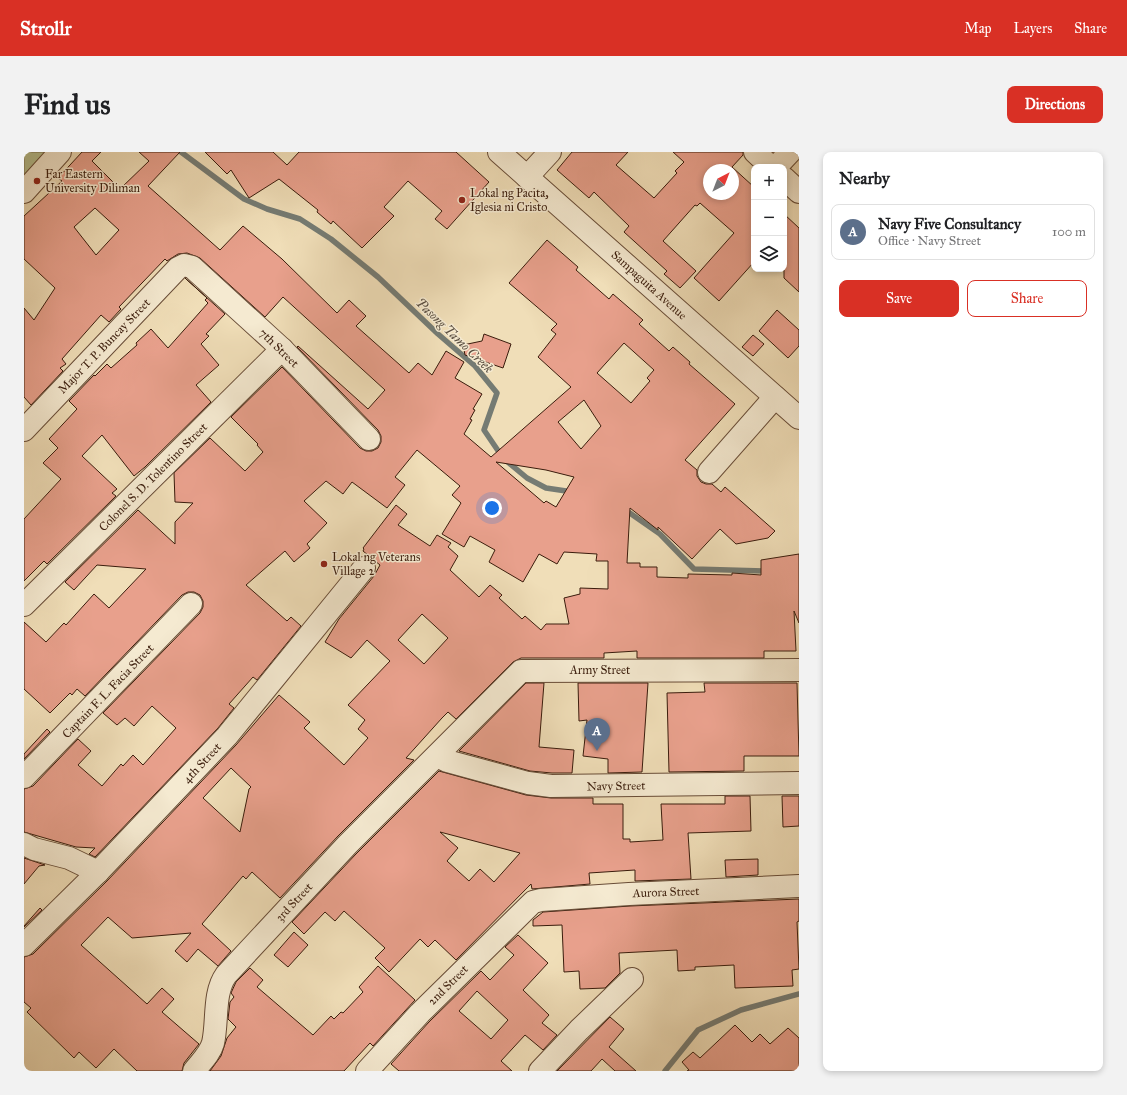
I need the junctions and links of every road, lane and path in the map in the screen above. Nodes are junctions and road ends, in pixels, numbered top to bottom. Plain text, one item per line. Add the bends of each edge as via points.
1 (60, 152) edge
2 (499, 152) edge
3 (550, 152) edge
4 (755, 152) edge
5 (790, 152) edge
6 (768, 164) edge
7 (779, 164) edge
8 (527, 177) junction
9 (787, 181) edge
10 (24, 192) edge
11 (799, 192) edge
12 (184, 264) joint
13 (282, 349) junction
14 (775, 397) junction
15 (799, 418) edge
16 (24, 430) edge
17 (369, 439) dead end
18 (709, 472) dead end
19 (364, 568) dead end
20 (191, 604) dead end
21 (24, 605) edge
22 (799, 670) edge
23 (437, 756) junction
24 (24, 777) edge
25 (799, 783) edge
26 (24, 844) edge
27 (98, 872) junction
28 (799, 886) edge
29 (533, 902) joint
30 (24, 945) edge
31 (632, 979) dead end
32 (194, 1071) edge
33 (367, 1071) edge
34 (540, 1071) edge

1 - 10 street
2 - 8 street, Sampaguita Avenue
3 - 8 street
4 - 6 street
5 - 7 street
8 - 14 street, Sampaguita Avenue
9 - 11 street
12 - 13 street, 7th Street via 192,267
12 - 16 street, Major T. P. Buncay Street
13 - 17 street, 7th Street
13 - 21 street, Colonel S. D. Tolentino Street
14 - 15 street, Sampaguita Avenue
14 - 18 street
19 - 27 street, 4th Street via 235,728
20 - 24 street, Captain F. L. Facia Street
22 - 23 street, Army Street via 523,670 483,707
23 - 25 street, Navy Street via 447,762 528,783 551,786
23 - 32 street, 3rd Street via 347,845 226,975 220,986 213,1043
26 - 27 street via 69,858
27 - 30 street, 4th Street
28 - 29 street, Aurora Street via 630,894
29 - 33 street, 2nd Street via 420,1012
31 - 34 street

